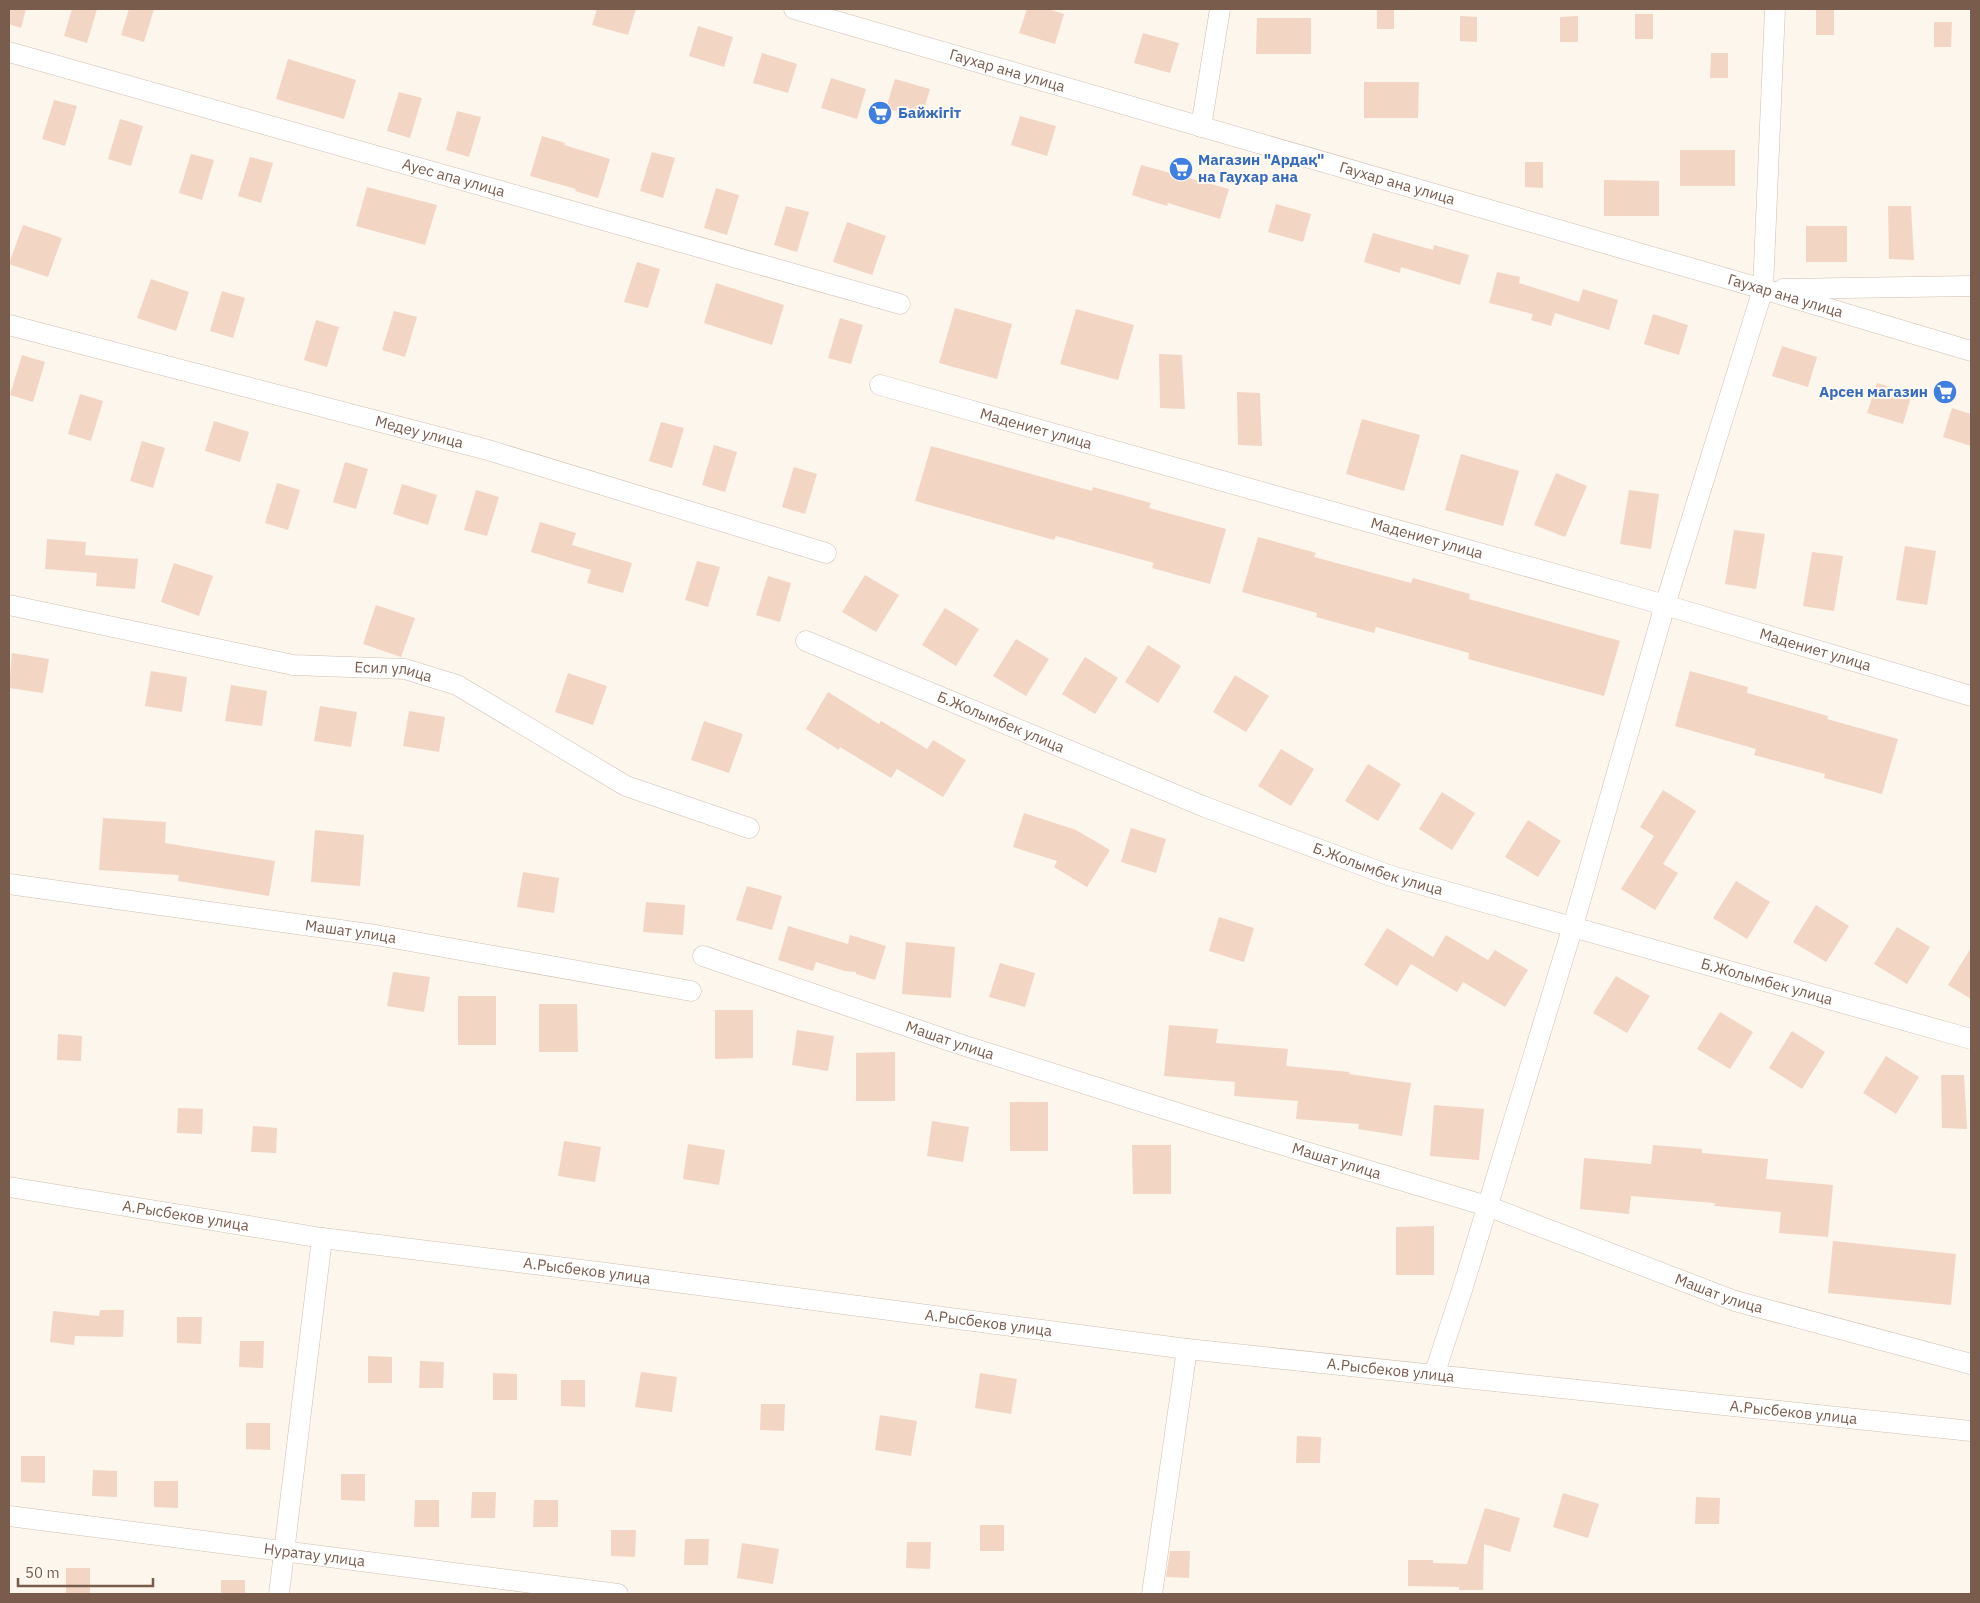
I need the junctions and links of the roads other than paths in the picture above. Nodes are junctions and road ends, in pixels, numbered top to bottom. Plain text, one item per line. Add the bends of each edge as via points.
1 (794, 9) edge
2 (1220, 9) edge
3 (1775, 9) edge
4 (9, 52) edge
5 (1201, 127) junction
6 (1971, 286) edge
7 (1764, 289) junction
8 (900, 304) dead end
9 (9, 325) edge
10 (1971, 351) edge
11 (880, 385) dead end
12 (826, 553) dead end
13 (9, 605) edge
14 (1665, 605) junction
15 (806, 641) dead end
16 (1971, 696) edge
17 (749, 828) dead end
18 (9, 884) edge
19 (1573, 926) junction
20 (703, 956) dead end
21 (691, 991) dead end
22 (1971, 1039) edge
23 (9, 1187) edge
24 (1487, 1206) junction
25 (322, 1238) junction
26 (1187, 1349) junction
27 (1971, 1364) edge
28 (1434, 1374) junction
29 (1971, 1431) edge
30 (9, 1516) edge
31 (284, 1552) junction
32 (279, 1594) edge
33 (618, 1594) edge
34 (1152, 1594) edge

1 - 5 street, Гаухар ана улица
2 - 5 street
3 - 7 street
4 - 8 street, Ауес апа улица
5 - 7 street, Гаухар ана улица
6 - 7 street
7 - 10 street, Гаухар ана улица
7 - 14 street
9 - 12 street, Медеу улица via 488,450
11 - 14 street, Мадениет улица
13 - 17 street, Есил улица via 293,665 405,669 457,685 626,786
14 - 16 street, Мадениет улица
14 - 19 street
15 - 19 street, Б.Жолымбек улица via 1205,807 1391,876
18 - 21 street, Машат улица via 376,935
19 - 22 street, Б.Жолымбек улица
19 - 24 street
20 - 24 street, Машат улица via 956,1043
23 - 25 street, А.Рысбеков улица
24 - 27 street, Машат улица via 1735,1301
24 - 28 street
25 - 26 street, А.Рысбеков улица
25 - 31 street
26 - 28 street, А.Рысбеков улица
26 - 34 street
28 - 29 street, А.Рысбеков улица
30 - 31 street, Нуратау улица
31 - 32 street
31 - 33 street, Нуратау улица

